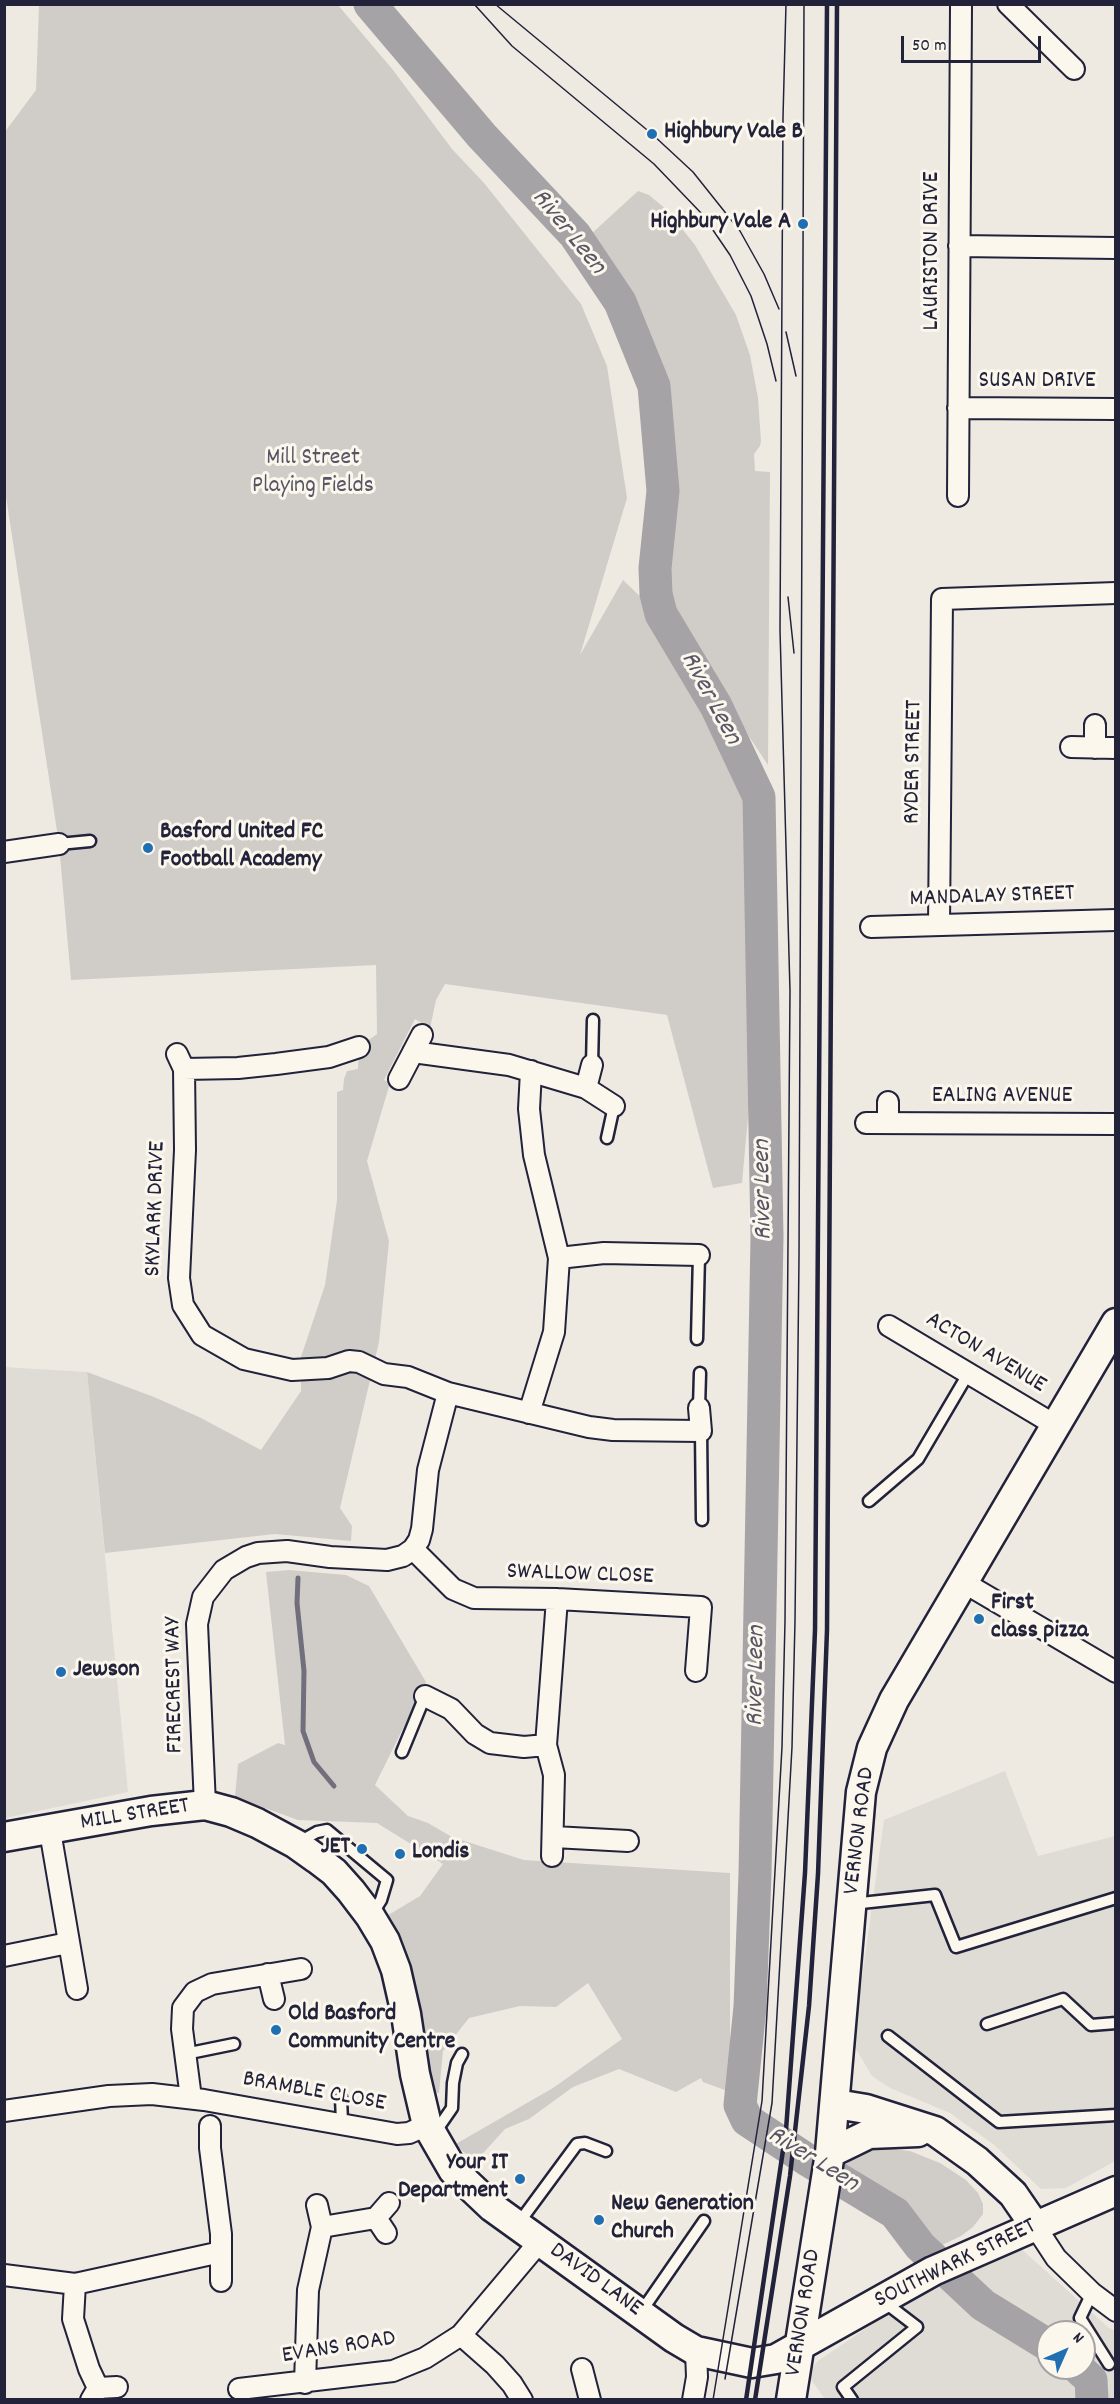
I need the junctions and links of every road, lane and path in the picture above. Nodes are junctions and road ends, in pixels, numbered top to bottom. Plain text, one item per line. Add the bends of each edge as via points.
1 (1008, 4) edge
2 (961, 6) edge
3 (1074, 69) dead end
4 (959, 246) junction
5 (1116, 248) edge
6 (958, 408) junction
7 (1116, 409) edge
8 (957, 496) dead end
9 (1116, 593) edge
10 (1095, 725) dead end
11 (1071, 747) dead end
12 (1095, 748) junction
13 (1116, 748) edge
14 (90, 841) dead end
15 (59, 844) joint
16 (4, 852) edge
17 (1116, 920) edge
18 (939, 925) junction
19 (871, 927) dead end
20 (593, 1020) dead end
21 (359, 1047) dead end
22 (592, 1065) joint
23 (531, 1071) junction
24 (399, 1079) dead end
25 (586, 1088) junction
26 (888, 1102) dead end
27 (614, 1106) joint
28 (866, 1123) dead end
29 (888, 1124) junction
30 (1116, 1125) edge
31 (607, 1138) dead end
32 (699, 1255) joint
33 (559, 1258) junction
34 (1116, 1323) edge
35 (889, 1326) dead end
36 (697, 1339) dead end
37 (700, 1373) dead end
38 (968, 1374) junction
39 (448, 1393) junction
40 (699, 1408) joint
41 (529, 1413) junction
42 (1055, 1425) junction
43 (701, 1431) junction
44 (869, 1501) dead end
45 (702, 1520) dead end
46 (413, 1549) junction
47 (963, 1582) junction
48 (557, 1599) junction
49 (696, 1671) dead end
50 (1116, 1672) edge
51 (425, 1696) joint
52 (546, 1745) junction
53 (402, 1752) dead end
54 (205, 1805) junction
55 (50, 1831) junction
56 (4, 1837) edge
57 (628, 1841) dead end
58 (1116, 1898) edge
59 (852, 1904) junction
60 (68, 1943) junction
61 (4, 1956) edge
62 (301, 1969) dead end
63 (268, 1974) junction
64 (77, 1989) dead end
65 (274, 1999) dead end
66 (1116, 2022) edge
67 (987, 2024) dead end
68 (888, 2036) dead end
69 (234, 2044) dead end
70 (185, 2054) junction
71 (462, 2054) dead end
72 (341, 2097) dead end
73 (191, 2098) junction
74 (836, 2104) junction
75 (4, 2111) edge
76 (1116, 2115) edge
77 (342, 2123) junction
78 (210, 2126) dead end
79 (430, 2131) junction
80 (935, 2131) junction
81 (606, 2151) dead end
82 (830, 2153) junction
83 (1116, 2191) edge
84 (389, 2203) dead end
85 (316, 2205) dead end
86 (704, 2221) dead end
87 (1035, 2226) junction
88 (322, 2227) junction
89 (529, 2233) junction
90 (221, 2252) junction
91 (4, 2275) edge
92 (221, 2281) dead end
93 (75, 2284) junction
94 (1092, 2293) junction
95 (882, 2300) junction
96 (1116, 2311) edge
97 (640, 2313) junction
98 (460, 2335) junction
99 (800, 2346) junction
100 (696, 2351) junction
101 (1109, 2364) dead end
102 (582, 2369) dead end
103 (305, 2383) junction
104 (239, 2389) dead end
105 (102, 2391) edge
106 (522, 2400) edge
107 (590, 2400) edge
108 (693, 2400) edge
109 (791, 2400) edge
110 (852, 2400) edge

1 - 3 street
2 - 4 street, LAURISTON DRIVE
4 - 5 street
4 - 6 street, LAURISTON DRIVE
6 - 7 street, SUSAN DRIVE
6 - 8 street, LAURISTON DRIVE
9 - 18 street, RYDER STREET via 942,599
10 - 12 street
11 - 12 street
12 - 13 street
14 - 15 lane
15 - 16 street
17 - 18 street, MANDALAY STREET
18 - 19 street, MANDALAY STREET
20 - 22 lane
21 - 39 street, SKYLARK DRIVE via 329,1057 238,1068 180,1062 185,1150 178,1278 183,1305 202,1335 244,1359 292,1370 359,1362 384,1374 408,1377
22 - 25 street
23 - 24 street via 417,1044
23 - 25 street
23 - 33 street via 529,1109 534,1155
25 - 27 street
26 - 29 street
27 - 31 lane
28 - 29 street, EALING AVENUE
29 - 30 street, EALING AVENUE
32 - 33 street via 604,1253
32 - 36 lane
33 - 41 street via 554,1332
34 - 42 main road, VERNON ROAD
35 - 38 street, ACTON AVENUE
37 - 40 lane
38 - 42 street, ACTON AVENUE
38 - 44 lane via 918,1459
39 - 41 street, SKYLARK DRIVE
39 - 46 street via 428,1470 422,1529
40 - 43 street
41 - 43 street, SKYLARK DRIVE via 613,1430
42 - 47 main road, VERNON ROAD
43 - 45 lane
46 - 48 street, SWALLOW CLOSE via 453,1589 474,1598
46 - 54 street, FIRECREST WAY via 387,1560 286,1551 258,1553 233,1564 212,1584 203,1597 197,1624
47 - 50 street
47 - 59 main road, VERNON ROAD via 894,1700 872,1748 861,1792
48 - 49 street, SWALLOW CLOSE via 701,1607
48 - 52 street
51 - 52 street via 452,1709 475,1734 490,1743
51 - 53 lane
52 - 57 street via 554,1775 553,1846
54 - 55 main road, MILL STREET via 151,1811
54 - 79 main road, MILL STREET via 231,1812 296,1844 334,1872 370,1916 396,1970
55 - 56 main road, MILL STREET
55 - 60 street
58 - 59 lane via 956,1947 934,1895
59 - 74 main road, VERNON ROAD
60 - 61 street
60 - 64 street
62 - 63 street
63 - 65 street
63 - 70 street via 212,1984 195,1992 183,2008
66 - 67 lane via 1091,2025 1062,1999
68 - 76 lane via 999,2122
69 - 70 lane
70 - 73 street
71 - 79 lane via 453,2084 452,2108
72 - 77 lane
73 - 75 street, BRAMBLE CLOSE via 152,2094 109,2096
73 - 77 street, BRAMBLE CLOSE
74 - 80 main road via 866,2109
74 - 82 main road, VERNON ROAD
77 - 79 street, BRAMBLE CLOSE via 397,2134
78 - 90 street via 201,2149
79 - 89 main road, DAVID LANE via 466,2184
80 - 82 main road via 869,2134
80 - 87 main road via 977,2161 1013,2194
81 - 89 lane via 577,2144
82 - 99 main road, VERNON ROAD
83 - 87 main road, SOUTHWARK STREET
84 - 88 street via 381,2226
85 - 88 street
86 - 97 lane
87 - 94 street via 1056,2258
87 - 95 main road, SOUTHWARK STREET via 942,2267
88 - 103 street via 308,2290
89 - 97 main road, DAVID LANE
89 - 98 street, EVANS ROAD
90 - 92 street
90 - 93 street
91 - 93 street
93 - 105 street via 73,2319 88,2369
94 - 96 street
94 - 101 lane via 1080,2318
95 - 99 main road, SOUTHWARK STREET
95 - 110 lane via 917,2327 843,2387
97 - 100 main road, DAVID LANE
98 - 103 street, EVANS ROAD via 425,2358 393,2371
98 - 106 street via 495,2365
99 - 100 main road, DAVID LANE via 761,2363
99 - 109 main road, VERNON ROAD
100 - 108 street
102 - 107 street
103 - 104 street, EVANS ROAD

